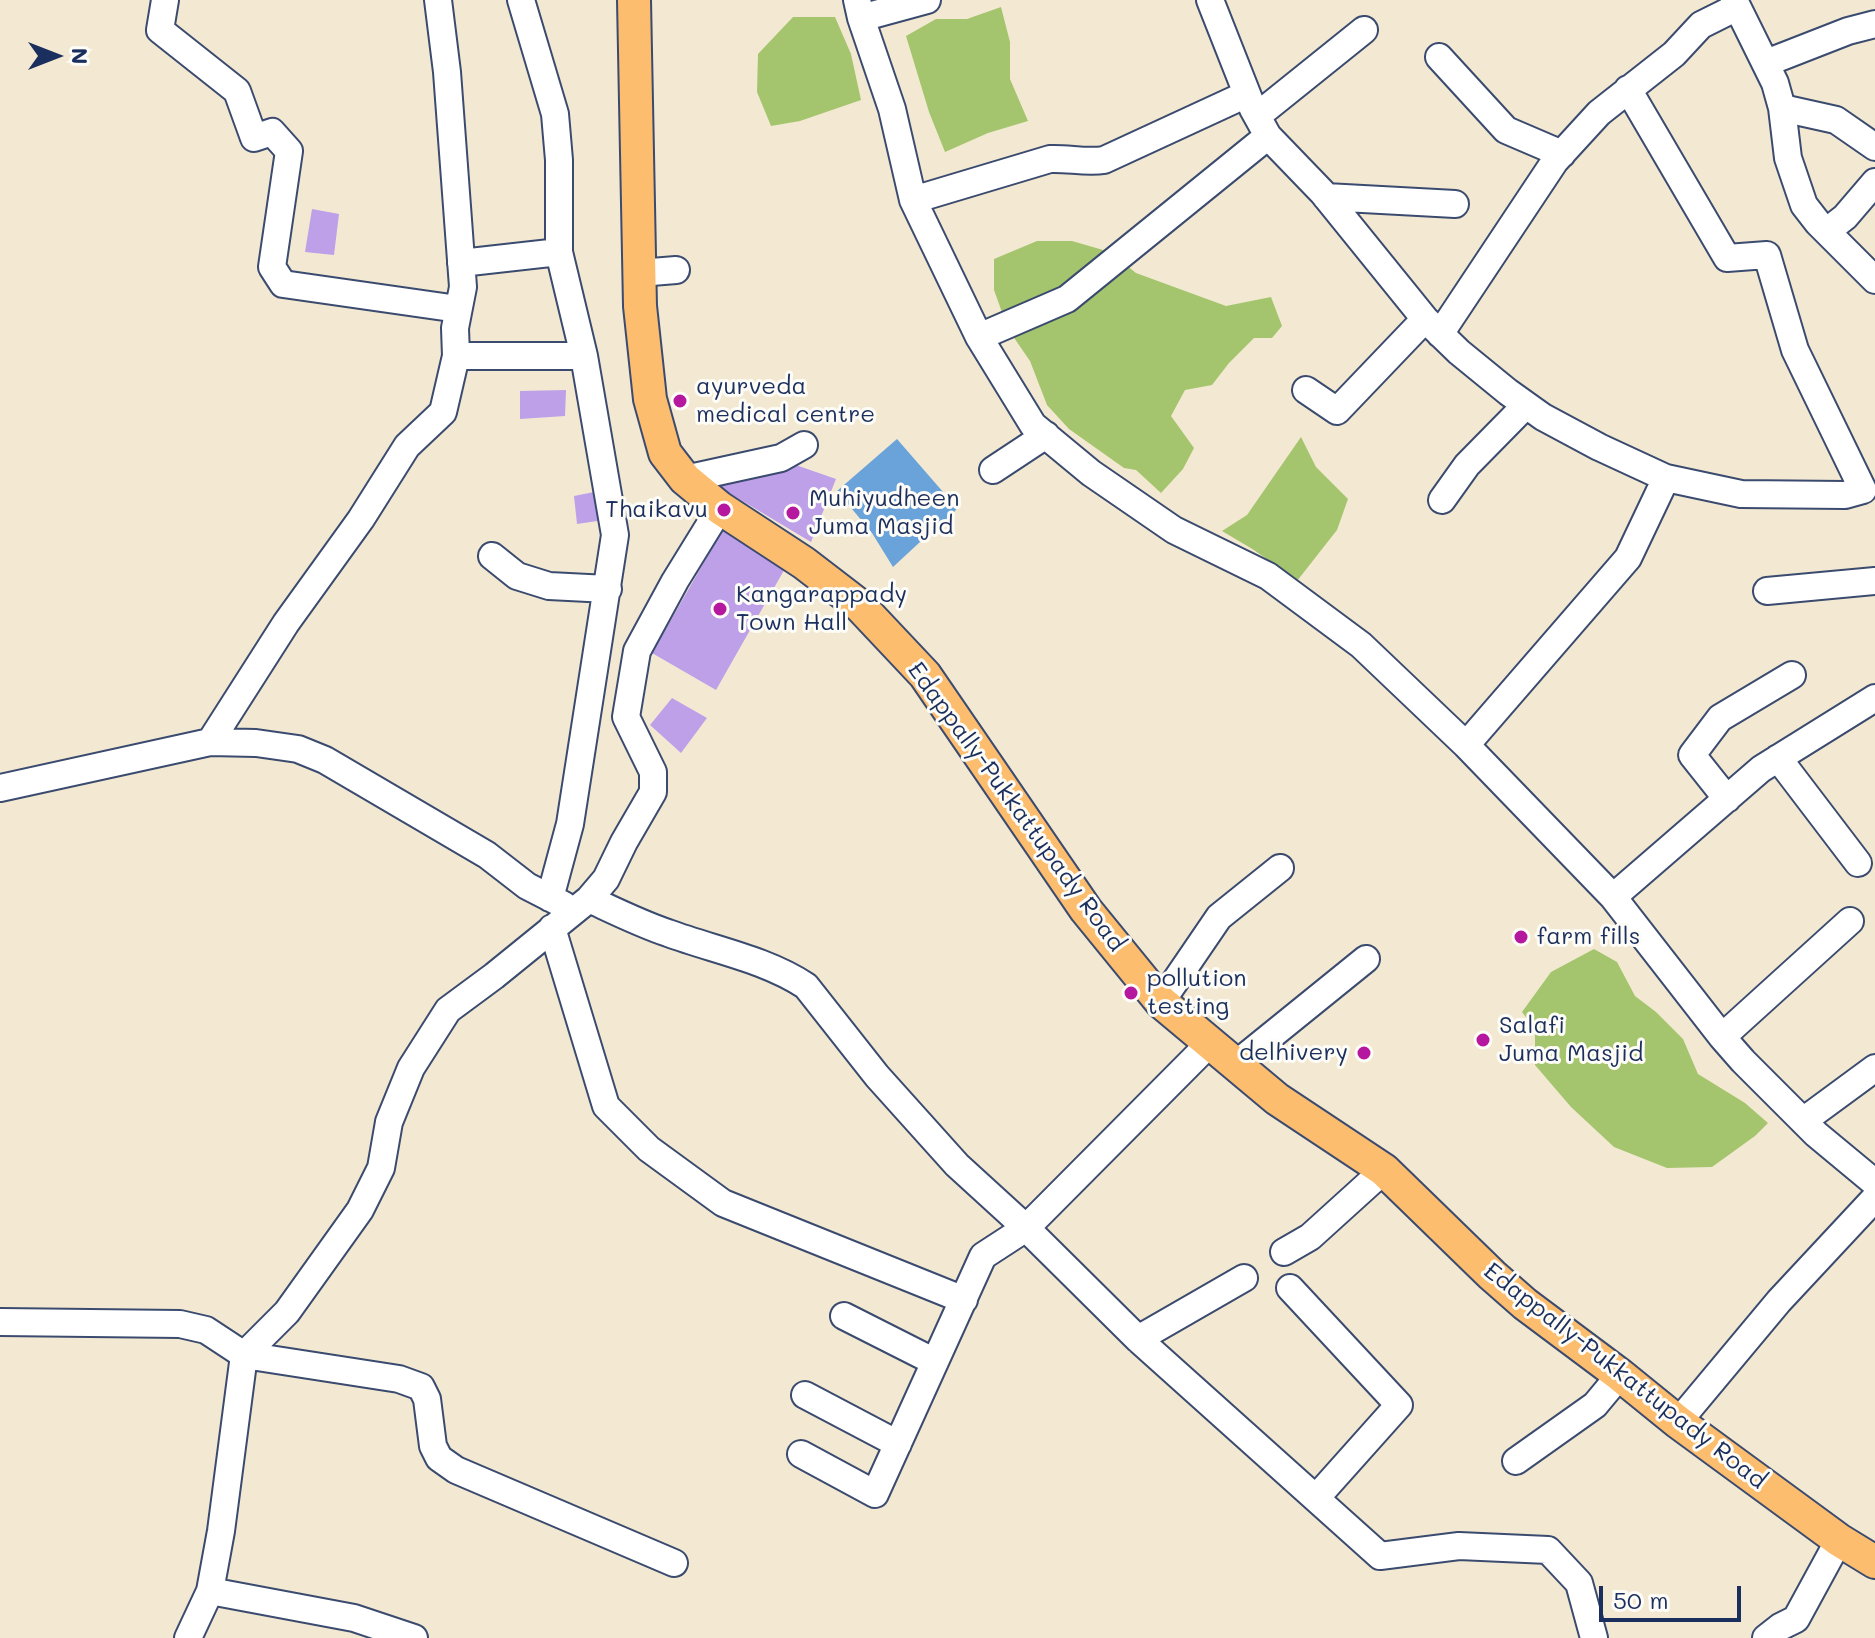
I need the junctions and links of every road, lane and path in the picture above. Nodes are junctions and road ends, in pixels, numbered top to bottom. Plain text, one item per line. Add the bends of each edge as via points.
1 (165, 0) edge
2 (438, 0) edge
3 (521, 0) edge
4 (634, 0) edge
5 (927, 0) edge
6 (1210, 0) edge
7 (1736, 3) edge
8 (859, 9) edge
9 (1875, 24) edge
10 (1364, 30) dead end
11 (1439, 57) dead end
12 (1766, 63) junction
13 (1628, 89) junction
14 (1782, 108) junction
15 (1258, 116) junction
16 (1875, 147) edge
17 (1562, 154) junction
18 (1875, 182) edge
19 (1326, 197) junction
20 (913, 200) junction
21 (1455, 204) dead end
22 (1827, 231) junction
23 (559, 252) junction
24 (461, 263) junction
25 (676, 270) dead end
26 (639, 273) junction
27 (1875, 280) edge
28 (458, 309) junction
29 (1433, 326) junction
30 (979, 337) junction
31 (456, 356) junction
32 (584, 356) junction
33 (1306, 390) dead end
34 (1526, 405) junction
35 (1046, 435) junction
36 (804, 445) dead end
37 (993, 470) dead end
38 (1666, 478) junction
39 (685, 479) junction
40 (1442, 500) dead end
41 (720, 508) junction
42 (492, 556) dead end
43 (1875, 581) edge
44 (608, 589) junction
45 (1767, 591) dead end
46 (1792, 675) dead end
47 (1875, 698) edge
48 (210, 742) junction
49 (1466, 745) junction
50 (1778, 758) junction
51 (0, 788) edge
52 (1727, 799) junction
53 (1858, 863) dead end
54 (1280, 868) dead end
55 (1613, 897) junction
56 (571, 902) junction
57 (1850, 921) dead end
58 (552, 928) junction
59 (1366, 959) dead end
60 (1161, 1002) junction
61 (1722, 1037) junction
62 (1210, 1043) junction
63 (1235, 1065) junction
64 (1875, 1068) edge
65 (1803, 1121) junction
66 (1384, 1170) junction
67 (1875, 1183) edge
68 (1875, 1198) edge
69 (1026, 1228) junction
70 (1284, 1252) dead end
71 (1244, 1278) dead end
72 (1290, 1288) dead end
73 (964, 1300) junction
74 (844, 1316) dead end
75 (0, 1322) edge
76 (1138, 1339) junction
77 (244, 1355) junction
78 (935, 1362) junction
79 (1620, 1375) junction
80 (805, 1395) dead end
81 (1678, 1422) junction
82 (898, 1444) junction
83 (801, 1454) dead end
84 (1516, 1461) dead end
85 (1316, 1498) junction
86 (1839, 1540) junction
87 (1875, 1562) edge
88 (674, 1563) dead end
89 (210, 1591) junction
90 (188, 1638) edge
91 (414, 1638) edge
92 (1594, 1638) edge
93 (1766, 1638) edge

1 - 28 street via 160,30 237,91 254,138 272,132 289,151 272,267 283,284
2 - 24 street
3 - 23 street via 555,114
4 - 26 main road, Edappally-Pukkattupady Road
5 - 8 street
6 - 15 street
7 - 12 street
7 - 13 street via 1701,25 1674,54
8 - 20 street via 892,109
9 - 12 street
10 - 15 street
11 - 17 street via 1506,130
12 - 14 street
13 - 17 street
13 - 38 street via 1727,258 1767,255 1795,350 1863,490 1845,495 1741,494
14 - 16 street via 1836,120
14 - 22 street via 1795,184 1804,205
15 - 19 street
15 - 20 street via 1104,160 1050,159
15 - 30 street via 1067,299
17 - 29 street
18 - 22 street
19 - 21 street
19 - 29 street
20 - 30 street
22 - 27 street
23 - 24 street
23 - 32 street
24 - 28 street
25 - 26 street
26 - 39 main road, Edappally-Pukkattupady Road via 650,399 665,453
28 - 31 street
29 - 33 street via 1337,411
29 - 34 street
30 - 35 street via 1033,425
31 - 32 street
31 - 48 street via 443,412 407,446
32 - 44 street via 615,535
34 - 38 street
34 - 40 street via 1467,465
35 - 37 street
35 - 49 street via 1174,530 1268,576 1361,645
36 - 39 street via 781,458
38 - 49 street via 1628,558
39 - 41 main road, Edappally-Pukkattupady Road
41 - 56 street via 637,651 626,717 653,772 653,792 606,879
41 - 60 main road, Edappally-Pukkattupady Road via 860,606 925,675 1086,910
42 - 44 street via 517,576 549,586
43 - 45 street
44 - 56 street via 570,824
46 - 52 street via 1720,718 1692,755
47 - 50 street
48 - 51 street
48 - 56 street via 298,749 325,760 487,855 527,886
49 - 55 street
50 - 52 street
50 - 53 street
52 - 55 street
54 - 60 street via 1219,917
55 - 61 street
56 - 58 street
56 - 69 street via 767,966 806,986 957,1165
57 - 61 street
58 - 73 street via 606,1106 649,1149 723,1203
58 - 77 street via 448,1010 411,1068 389,1122 381,1168 360,1210 287,1312
59 - 63 street
60 - 62 main road, Edappally-Pukkattupady Road
61 - 65 street
62 - 63 main road, Edappally-Pukkattupady Road
62 - 69 street
63 - 66 main road, Edappally-Pukkattupady Road
64 - 65 street
65 - 67 street
66 - 70 street via 1310,1237
66 - 79 main road, Edappally-Pukkattupady Road via 1525,1304
68 - 81 street via 1779,1301
69 - 73 street via 983,1256
69 - 76 street
71 - 76 street
72 - 85 street via 1399,1405
73 - 78 street
74 - 78 street
75 - 77 street via 180,1324 206,1330
76 - 85 street
77 - 88 street via 421,1387 433,1446 456,1470
77 - 89 street
78 - 82 street
79 - 81 main road, Edappally-Pukkattupady Road
79 - 84 street via 1595,1405
80 - 82 street
81 - 86 main road, Edappally-Pukkattupady Road
82 - 83 street via 875,1494
85 - 92 street via 1380,1556 1459,1546 1548,1550 1579,1583
86 - 87 main road, Edappally-Pukkattupady Road
86 - 93 street via 1796,1619
89 - 90 street
89 - 91 street via 354,1618

